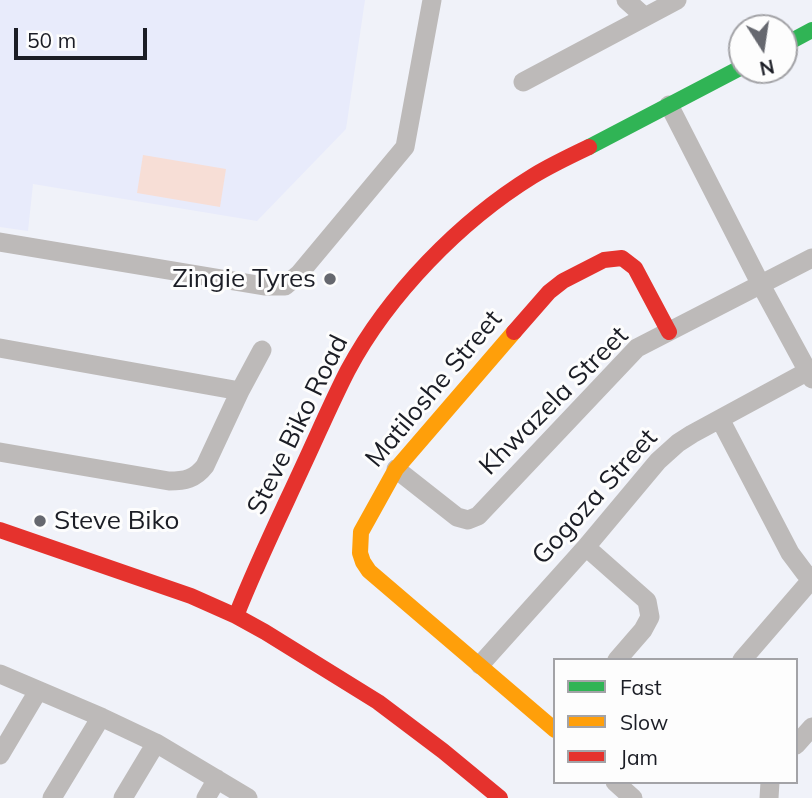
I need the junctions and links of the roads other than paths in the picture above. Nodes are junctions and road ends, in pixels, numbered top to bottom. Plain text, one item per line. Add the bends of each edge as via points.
1 (432, 0) edge
2 (626, 0) edge
3 (677, 0) edge
4 (645, 17) junction
5 (728, 74) edge
6 (523, 82) dead end
7 (669, 105) junction
8 (0, 242) edge
9 (812, 258) edge
10 (761, 285) junction
11 (669, 332) junction
12 (0, 348) edge
13 (262, 350) dead end
14 (810, 375) edge
15 (240, 391) junction
16 (720, 419) junction
17 (0, 452) edge
18 (396, 469) junction
19 (0, 530) edge
20 (586, 547) junction
21 (812, 579) edge
22 (236, 616) junction
23 (619, 658) edge
24 (744, 658) edge
25 (480, 665) junction
26 (0, 674) edge
27 (38, 691) junction
28 (101, 717) junction
29 (812, 727) edge
30 (553, 728) edge
31 (156, 743) junction
32 (798, 743) edge
33 (0, 755) edge
34 (217, 779) junction
35 (52, 798) edge
36 (123, 798) edge
37 (206, 798) edge
38 (248, 798) edge
39 (500, 798) edge

1 - 8 street via 405,146 285,286
2 - 4 street
3 - 4 street
4 - 6 street
5 - 7 street, Steve Biko Road
7 - 10 street
7 - 22 street, Steve Biko Road via 516,187 463,228 409,284 349,369
9 - 10 street, Khwazela Street
10 - 11 street, Khwazela Street
10 - 14 street
11 - 18 street, Khwazela Street via 636,348 478,516 468,520 457,517
11 - 18 street, Matiloshe Street via 635,268 622,258 604,260 549,292
12 - 15 street
13 - 15 street
14 - 16 street, Gogoza Street
15 - 17 street via 205,466 190,480 169,481
16 - 20 street, Gogoza Street via 669,450
16 - 21 street via 790,553
18 - 25 street, Matiloshe Street via 361,532 360,557 369,571
19 - 22 street
20 - 23 street via 647,601 650,617
20 - 25 street, Gogoza Street
21 - 24 street
22 - 39 street via 378,702
25 - 30 street, Matiloshe Street
26 - 27 street
27 - 28 street
27 - 33 street
28 - 31 street
28 - 35 street
29 - 32 street
31 - 34 street
31 - 36 street
34 - 37 street
34 - 38 street

